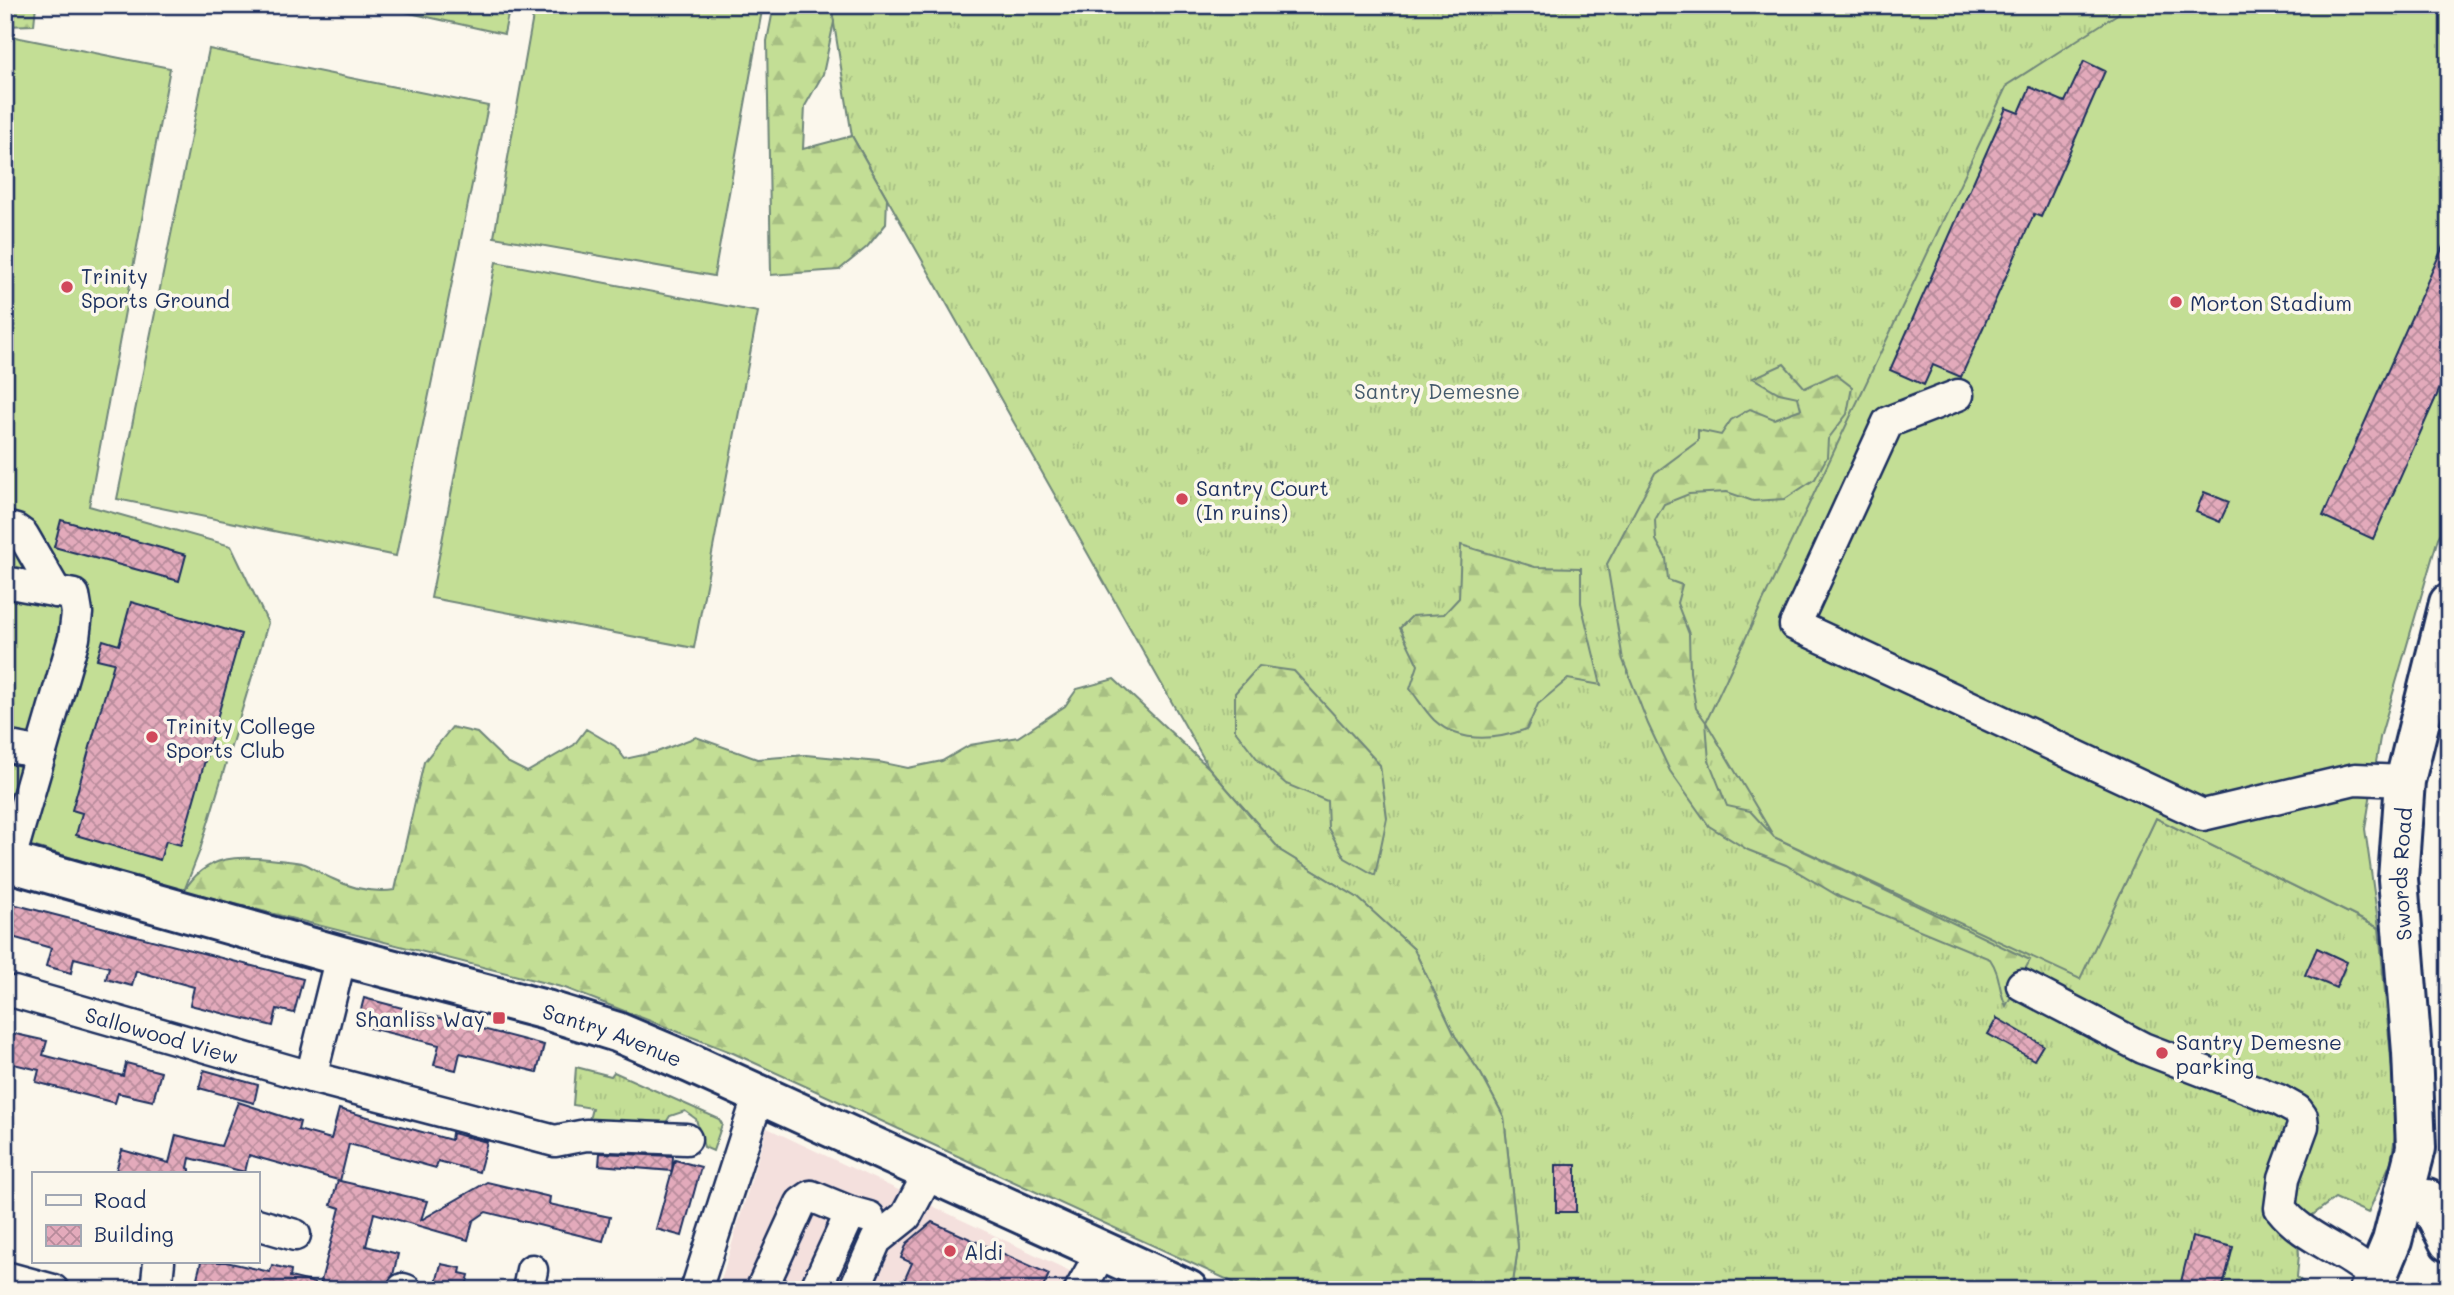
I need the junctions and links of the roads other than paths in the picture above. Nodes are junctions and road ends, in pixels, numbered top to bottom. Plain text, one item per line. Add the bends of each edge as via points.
1 (1958, 395) dead end
2 (5, 527) edge
3 (5, 582) edge
4 (56, 592) junction
5 (2449, 603) edge
6 (5, 746) edge
7 (41, 753) junction
8 (2405, 781) junction
9 (7, 861) edge
10 (341, 956) junction
11 (2022, 985) dead end
12 (14, 992) dead end
13 (311, 1077) junction
14 (755, 1104) junction
15 (686, 1139) dead end
16 (2416, 1148) junction
17 (929, 1173) junction
18 (2427, 1199) junction
19 (850, 1212) junction
20 (259, 1225) edge
21 (895, 1227) junction
22 (295, 1235) dead end
23 (2449, 1242) edge
24 (159, 1264) edge
25 (1107, 1267) edge
26 (5, 1277) edge
27 (2389, 1287) edge
28 (53, 1290) edge
29 (156, 1290) edge
30 (696, 1290) edge
31 (761, 1290) edge
32 (816, 1290) edge
33 (854, 1290) edge
34 (1080, 1290) edge
35 (1188, 1290) edge

1 - 8 street via 1888,422 1796,625 2203,815 2355,779
2 - 4 street via 23,535
3 - 4 street
4 - 7 street via 74,596 76,629
5 - 8 main road, Swords Road
6 - 7 street
7 - 9 street
8 - 16 main road, Swords Road via 2398,879
9 - 10 main road, Santry Avenue
10 - 13 street
10 - 14 main road, Santry Avenue via 617,1032
11 - 27 street via 2143,1048 2297,1110 2303,1126 2284,1178 2280,1208 2306,1235 2345,1255
12 - 13 street, Sallowood View
13 - 15 street, Sallowood View via 555,1141 586,1135
14 - 17 main road, Santry Avenue
14 - 30 street
16 - 18 main road, Swords Road
16 - 27 main road, Swords Road via 2392,1241
17 - 21 street
17 - 25 main road, Santry Avenue
18 - 23 main road
18 - 27 main road, Swords Road via 2414,1256
19 - 21 street
19 - 31 street via 811,1196 801,1203
19 - 32 street
20 - 22 street
21 - 33 street via 876,1240
24 - 29 street
25 - 34 street
25 - 35 main road, Santry Avenue
26 - 28 street

